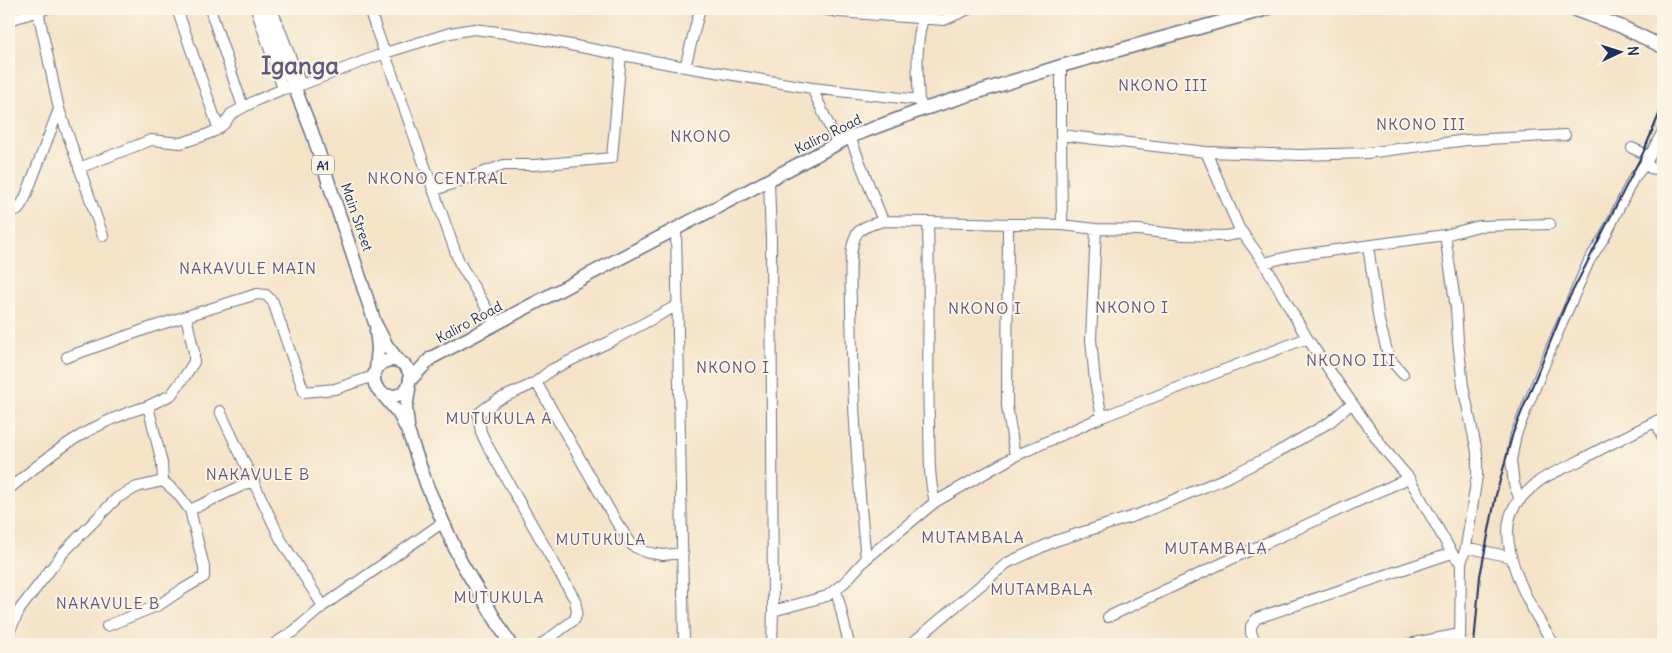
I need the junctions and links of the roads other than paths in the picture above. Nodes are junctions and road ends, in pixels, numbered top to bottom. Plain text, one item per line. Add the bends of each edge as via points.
1 (176, 9) edge
2 (210, 9) edge
3 (256, 9) edge
4 (264, 9) edge
5 (272, 9) edge
6 (369, 9) edge
7 (700, 9) edge
8 (822, 9) edge
9 (926, 9) edge
10 (969, 9) edge
11 (1268, 9) edge
12 (1572, 9) edge
13 (42, 10) edge
14 (922, 19) junction
15 (9, 20) edge
16 (1663, 47) edge
17 (385, 53) junction
18 (621, 55) junction
19 (1061, 66) junction
20 (685, 67) junction
21 (293, 87) junction
22 (812, 88) junction
23 (922, 105) junction
24 (243, 107) junction
25 (58, 110) junction
26 (218, 127) junction
27 (1663, 131) edge
28 (1061, 135) junction
29 (1565, 135) dead end
30 (850, 137) junction
31 (837, 144) junction
32 (1632, 148) dead end
33 (1206, 152) junction
34 (1646, 163) junction
35 (79, 168) junction
36 (1663, 170) edge
37 (769, 181) junction
38 (435, 190) junction
39 (9, 206) edge
40 (883, 220) junction
41 (928, 222) junction
42 (1008, 224) junction
43 (1550, 224) dead end
44 (1062, 225) junction
45 (1096, 229) junction
46 (676, 230) junction
47 (1243, 233) junction
48 (1445, 235) junction
49 (103, 236) dead end
50 (1368, 246) junction
51 (1264, 263) junction
52 (678, 305) junction
53 (186, 316) junction
54 (375, 323) junction
55 (496, 324) junction
56 (1307, 338) junction
57 (67, 357) dead end
58 (431, 358) junction
59 (401, 361) junction
60 (375, 373) junction
61 (1403, 374) dead end
62 (536, 382) junction
63 (410, 383) junction
64 (383, 395) junction
65 (1352, 403) junction
66 (148, 406) junction
67 (220, 411) dead end
68 (1102, 417) junction
69 (1660, 419) edge
70 (409, 434) junction
71 (1663, 439) edge
72 (1015, 456) junction
73 (1409, 478) junction
74 (254, 480) junction
75 (163, 482) junction
76 (9, 489) edge
77 (1520, 500) junction
78 (935, 502) junction
79 (190, 510) junction
80 (442, 523) junction
81 (1466, 547) junction
82 (682, 553) junction
83 (1452, 553) junction
84 (1510, 557) junction
85 (866, 559) junction
86 (1462, 563) junction
87 (836, 589) junction
88 (323, 606) junction
89 (773, 611) junction
90 (1108, 617) dead end
91 (107, 626) dead end
92 (9, 632) edge
93 (1460, 639) edge
94 (274, 644) edge
95 (510, 644) edge
96 (542, 644) edge
97 (684, 644) edge
98 (772, 644) edge
99 (849, 644) edge
100 (911, 644) edge
101 (1257, 644) edge
102 (1409, 644) edge
103 (1554, 644) edge

1 - 26 street
2 - 24 street
3 - 21 street, Main Street
4 - 21 main road, Main Street / A1
5 - 21 street, Main Street
6 - 17 street
7 - 20 street
8 - 14 street
9 - 14 street
10 - 14 street via 944,20
11 - 19 main road, Kaliro Road
12 - 16 main road via 1620,26
13 - 15 street
13 - 25 street
14 - 23 street via 917,59
17 - 18 street via 474,29
17 - 21 street
17 - 38 street
18 - 20 street
18 - 38 street via 612,158 504,165
19 - 23 main road, Kaliro Road
19 - 28 street
20 - 22 street
21 - 24 street
21 - 54 main road, Main Street / A1 via 337,204
22 - 23 street
22 - 31 street
23 - 30 main road, Kaliro Road
24 - 26 street
25 - 35 street
25 - 39 street via 25,198 18,210
26 - 35 street via 215,131 180,143 151,140
27 - 34 street
28 - 33 street
28 - 44 street
29 - 33 street via 1467,140 1367,152 1301,155
30 - 31 main road, Kaliro Road
30 - 40 street
31 - 37 main road, Kaliro Road
32 - 34 street via 1642,153
33 - 47 street
34 - 36 street via 1650,168
34 - 77 street via 1633,179 1589,261 1516,434 1511,460
35 - 49 street
37 - 46 main road, Kaliro Road
37 - 89 street
38 - 55 street via 459,262
40 - 41 street
40 - 85 street via 862,228 856,235 851,262 856,463
41 - 42 street
41 - 78 street via 930,484
42 - 44 street
42 - 72 street via 1007,406
43 - 48 street via 1479,226
44 - 45 street
45 - 47 street via 1184,235
45 - 68 street via 1091,339
46 - 52 street
46 - 55 main road, Kaliro Road
47 - 51 street
48 - 50 street
48 - 81 street via 1463,386 1477,452 1477,476
50 - 51 street
50 - 61 street via 1379,321 1390,358
51 - 56 street
52 - 62 street via 551,370
52 - 82 street
53 - 57 street
53 - 60 street via 256,294 266,295 273,302 304,392 335,388
53 - 66 street via 194,362 171,395
54 - 59 main road, A1 via 387,346
54 - 60 main road, A1 via 378,348
55 - 58 main road, Kaliro Road
56 - 65 street
56 - 68 street
58 - 59 main road, Kaliro Road
58 - 63 main road, Kaliro Road
59 - 60 main road via 381,364
59 - 63 main road, A1 via 408,368
60 - 64 main road, A1 via 376,387
62 - 82 street via 633,546 645,552
62 - 96 street via 488,405 478,414 478,421 480,432 575,600 575,619
63 - 64 main road via 395,395
63 - 70 main road, A1 via 406,408
64 - 70 main road, A1 via 399,414
65 - 73 street
65 - 100 street via 1330,422 1228,477 1137,515 1055,541 1007,563
66 - 75 street via 162,463
66 - 76 street via 106,421 77,436
67 - 74 street
68 - 72 street
69 - 71 street
69 - 77 street via 1539,482
70 - 80 main road, A1
72 - 78 street
73 - 83 street
73 - 90 street
74 - 79 street
74 - 88 street via 281,540
75 - 79 street
75 - 92 street via 137,487 117,498 63,554 20,609
77 - 84 street via 1510,521
78 - 85 street
79 - 91 street via 204,577 159,605
80 - 88 street
80 - 95 main road, A1 via 475,587
81 - 84 street
81 - 86 street
82 - 97 street
83 - 86 street
83 - 101 street via 1257,618 1251,626
84 - 103 street via 1538,619
85 - 87 street
86 - 93 street
87 - 89 street via 827,596
87 - 99 street
88 - 94 street
89 - 98 street
93 - 102 street

